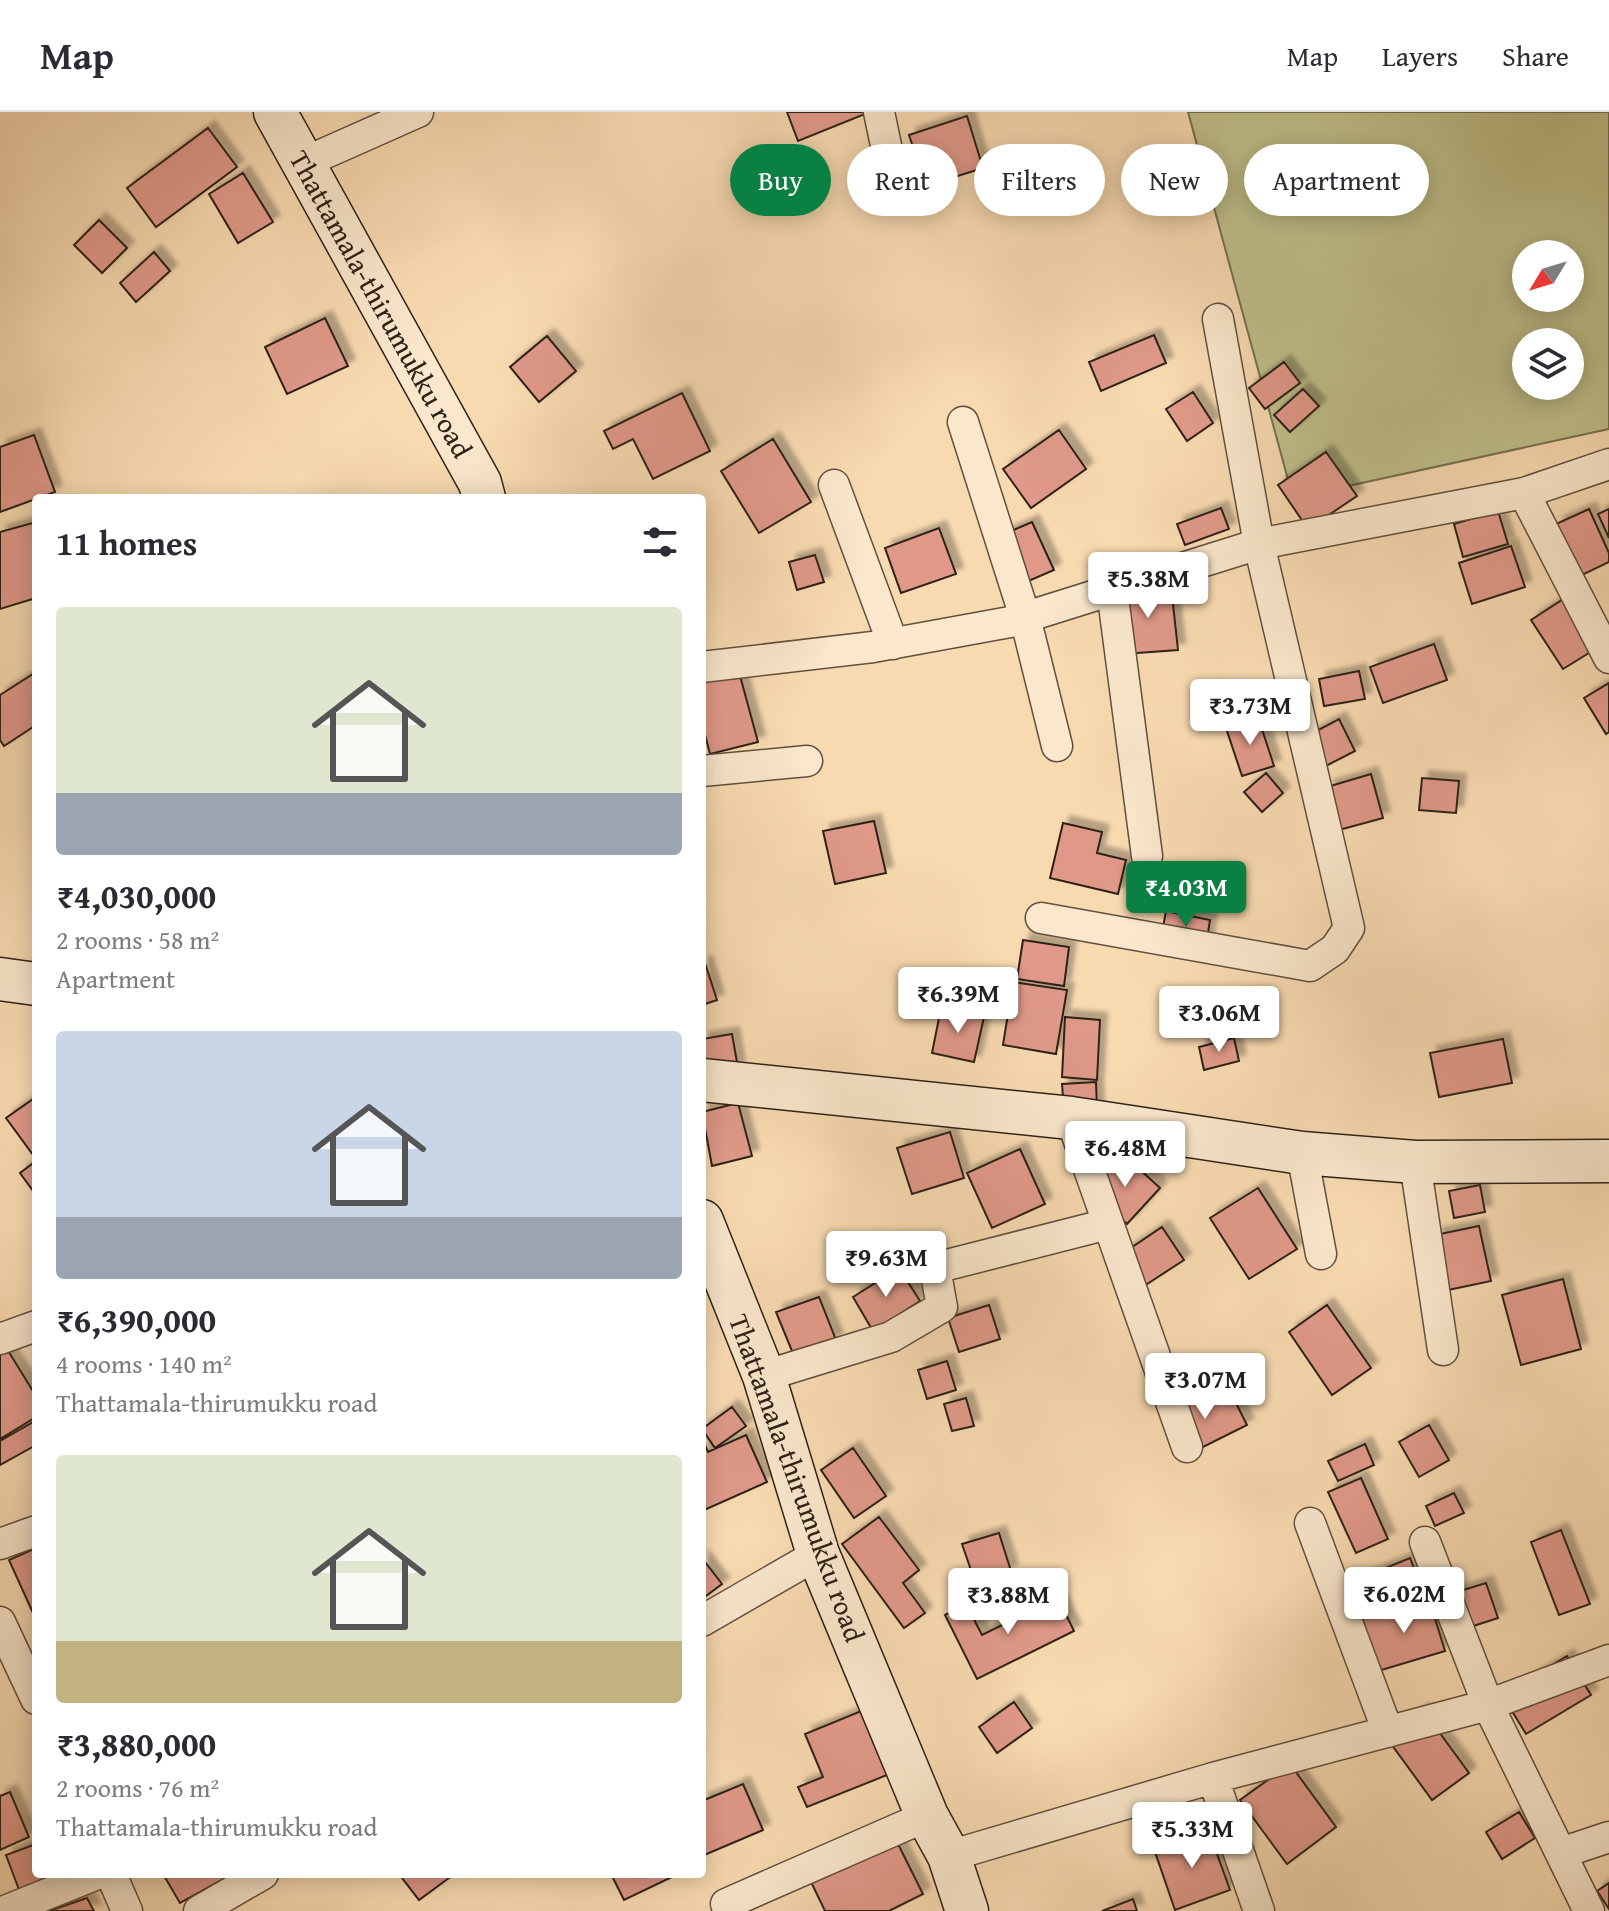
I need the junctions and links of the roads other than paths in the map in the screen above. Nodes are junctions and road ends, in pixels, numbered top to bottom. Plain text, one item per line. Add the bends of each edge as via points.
1 (275, 112) edge
2 (418, 112) edge
3 (879, 112) edge
4 (886, 144) edge
5 (303, 163) junction
6 (1218, 319) dead end
7 (963, 422) dead end
8 (1609, 464) edge
9 (834, 485) dead end
10 (1524, 493) junction
11 (483, 494) edge
12 (1259, 544) junction
13 (1112, 590) junction
14 (1025, 617) junction
15 (893, 644) junction
16 (1609, 658) edge
17 (706, 667) edge
18 (1057, 746) dead end
19 (807, 761) dead end
20 (706, 771) edge
21 (1147, 856) dead end
22 (1041, 918) dead end
23 (0, 979) edge
24 (32, 983) edge
25 (706, 1080) edge
26 (1071, 1118) junction
27 (1302, 1153) junction
28 (1609, 1161) edge
29 (1415, 1162) junction
30 (1108, 1224) junction
31 (706, 1240) edge
32 (1321, 1254) dead end
33 (32, 1327) edge
34 (0, 1339) edge
35 (1443, 1350) dead end
36 (764, 1376) junction
37 (1187, 1447) dead end
38 (1310, 1523) dead end
39 (32, 1532) edge
40 (1425, 1542) dead end
41 (0, 1544) edge
42 (818, 1554) junction
43 (706, 1619) edge
44 (0, 1622) edge
45 (8, 1660) edge
46 (1609, 1660) edge
47 (32, 1693) edge
48 (1488, 1705) junction
49 (1388, 1732) junction
50 (1213, 1778) junction
51 (927, 1816) junction
52 (1609, 1837) edge
53 (1561, 1853) junction
54 (949, 1856) junction
55 (87, 1878) edge
56 (113, 1878) edge
57 (256, 1878) edge
58 (726, 1904) dead end
59 (5, 1911) edge
60 (127, 1911) edge
61 (199, 1911) edge
62 (967, 1911) edge
63 (1259, 1911) edge
64 (1589, 1911) edge

1 - 5 street, Thattamala-thirumukku road
2 - 5 street
3 - 4 street
5 - 11 street, Thattamala-thirumukku road
6 - 12 street
7 - 14 street
8 - 10 street
9 - 15 street
10 - 12 street
10 - 16 street
12 - 13 street
12 - 22 street via 1349,928 1335,949 1310,966
13 - 14 street
13 - 21 street
14 - 15 street
14 - 18 street
15 - 17 street
19 - 20 street
23 - 24 street
25 - 26 street
26 - 27 street
26 - 30 street
27 - 29 street
27 - 32 street
28 - 29 street
29 - 35 street
30 - 36 street via 935,1268 942,1307 891,1337
30 - 37 street
31 - 36 street, Thattamala-thirumukku road
33 - 34 street
36 - 42 street, Thattamala-thirumukku road
38 - 49 street
39 - 41 street
40 - 48 street
42 - 43 street
42 - 51 street, Thattamala-thirumukku road
44 - 45 street
45 - 47 street
46 - 48 street
48 - 49 street
48 - 53 street
49 - 50 street
50 - 54 street
50 - 63 street
51 - 54 street, Thattamala-thirumukku road
51 - 58 street
52 - 53 street
53 - 64 street
54 - 62 street, Thattamala-thirumukku road
55 - 59 street
56 - 60 street
57 - 61 street

